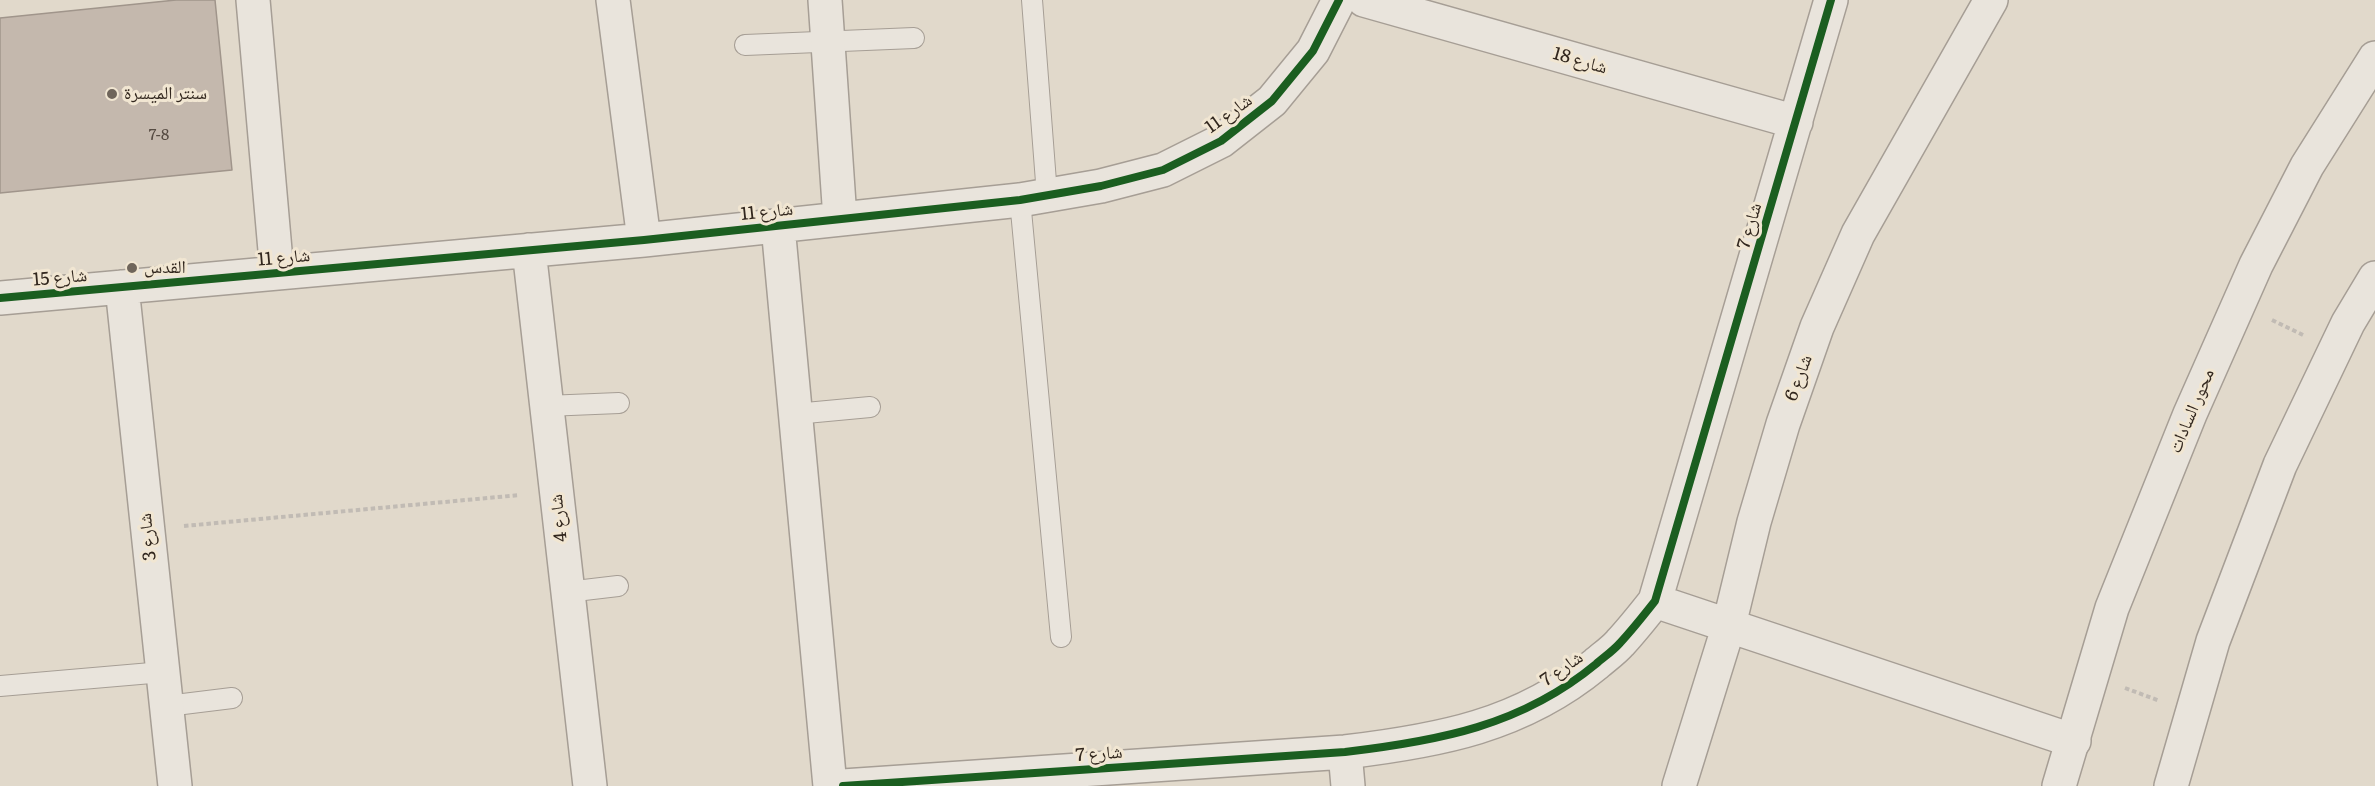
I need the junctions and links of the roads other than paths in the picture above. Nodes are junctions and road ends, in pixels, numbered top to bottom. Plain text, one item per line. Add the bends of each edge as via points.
1 (253, 0) edge
2 (613, 0) edge
3 (825, 0) edge
4 (1032, 0) edge
5 (1339, 0) edge
6 (1364, 0) edge
7 (1831, 0) edge
8 (1991, 0) edge
9 (914, 38) dead end
10 (828, 41) junction
11 (745, 45) dead end
12 (2375, 58) edge
13 (1797, 122) junction
14 (1033, 198) junction
15 (840, 219) junction
16 (778, 226) junction
17 (644, 240) junction
18 (529, 250) junction
19 (278, 273) junction
20 (2375, 278) edge
21 (122, 287) junction
22 (0, 298) edge
23 (619, 403) dead end
24 (546, 406) junction
25 (870, 407) dead end
26 (795, 414) junction
27 (618, 586) dead end
28 (567, 592) junction
29 (1655, 601) junction
30 (1729, 625) junction
31 (1061, 637) dead end
32 (163, 672) junction
33 (0, 686) edge
34 (232, 698) dead end
35 (167, 706) junction
36 (2074, 741) junction
37 (1345, 752) junction
38 (944, 783) edge
39 (890, 784) edge
40 (176, 786) edge
41 (590, 786) edge
42 (830, 786) edge
43 (843, 786) edge
44 (1348, 786) edge
45 (1679, 786) edge
46 (2059, 786) edge
47 (2171, 786) edge

1 - 19 street
2 - 17 street
3 - 10 street
4 - 14 lane
5 - 14 street, شارع 11 via 1312,51 1272,101 1221,141 1163,170
6 - 13 street, شارع 18
7 - 13 street, شارع 7
8 - 30 street, شارع 6 via 1858,234 1817,327 1757,511
9 - 10 lane
10 - 11 lane
10 - 15 street
12 - 36 street, محور السادات via 2307,166 2238,304 2112,608
13 - 29 street, شارع 7
14 - 15 street, شارع 11
14 - 31 lane
15 - 16 street, شارع 11
16 - 17 street, شارع 11
16 - 26 street
17 - 18 street, شارع 11
18 - 19 street, شارع 11
18 - 24 street, شارع 4
19 - 21 street, شارع 11
20 - 47 street via 2348,323 2280,465 2213,641
21 - 22 street, شارع 15
21 - 32 street, شارع 3
23 - 24 lane
24 - 28 street, شارع 4
25 - 26 lane
26 - 42 street
27 - 28 lane
28 - 41 street, شارع 4
29 - 30 street
29 - 37 street, شارع 7 via 1619,645 1576,681 1527,710 1412,744
30 - 36 street
30 - 45 street, شارع 6
32 - 33 lane
32 - 35 street, شارع 3
34 - 35 lane
35 - 40 street, شارع 3
36 - 46 street, محور السادات
37 - 38 street, شارع 7
37 - 44 street
38 - 39 street, شارع 7
39 - 43 street, شارع 7

